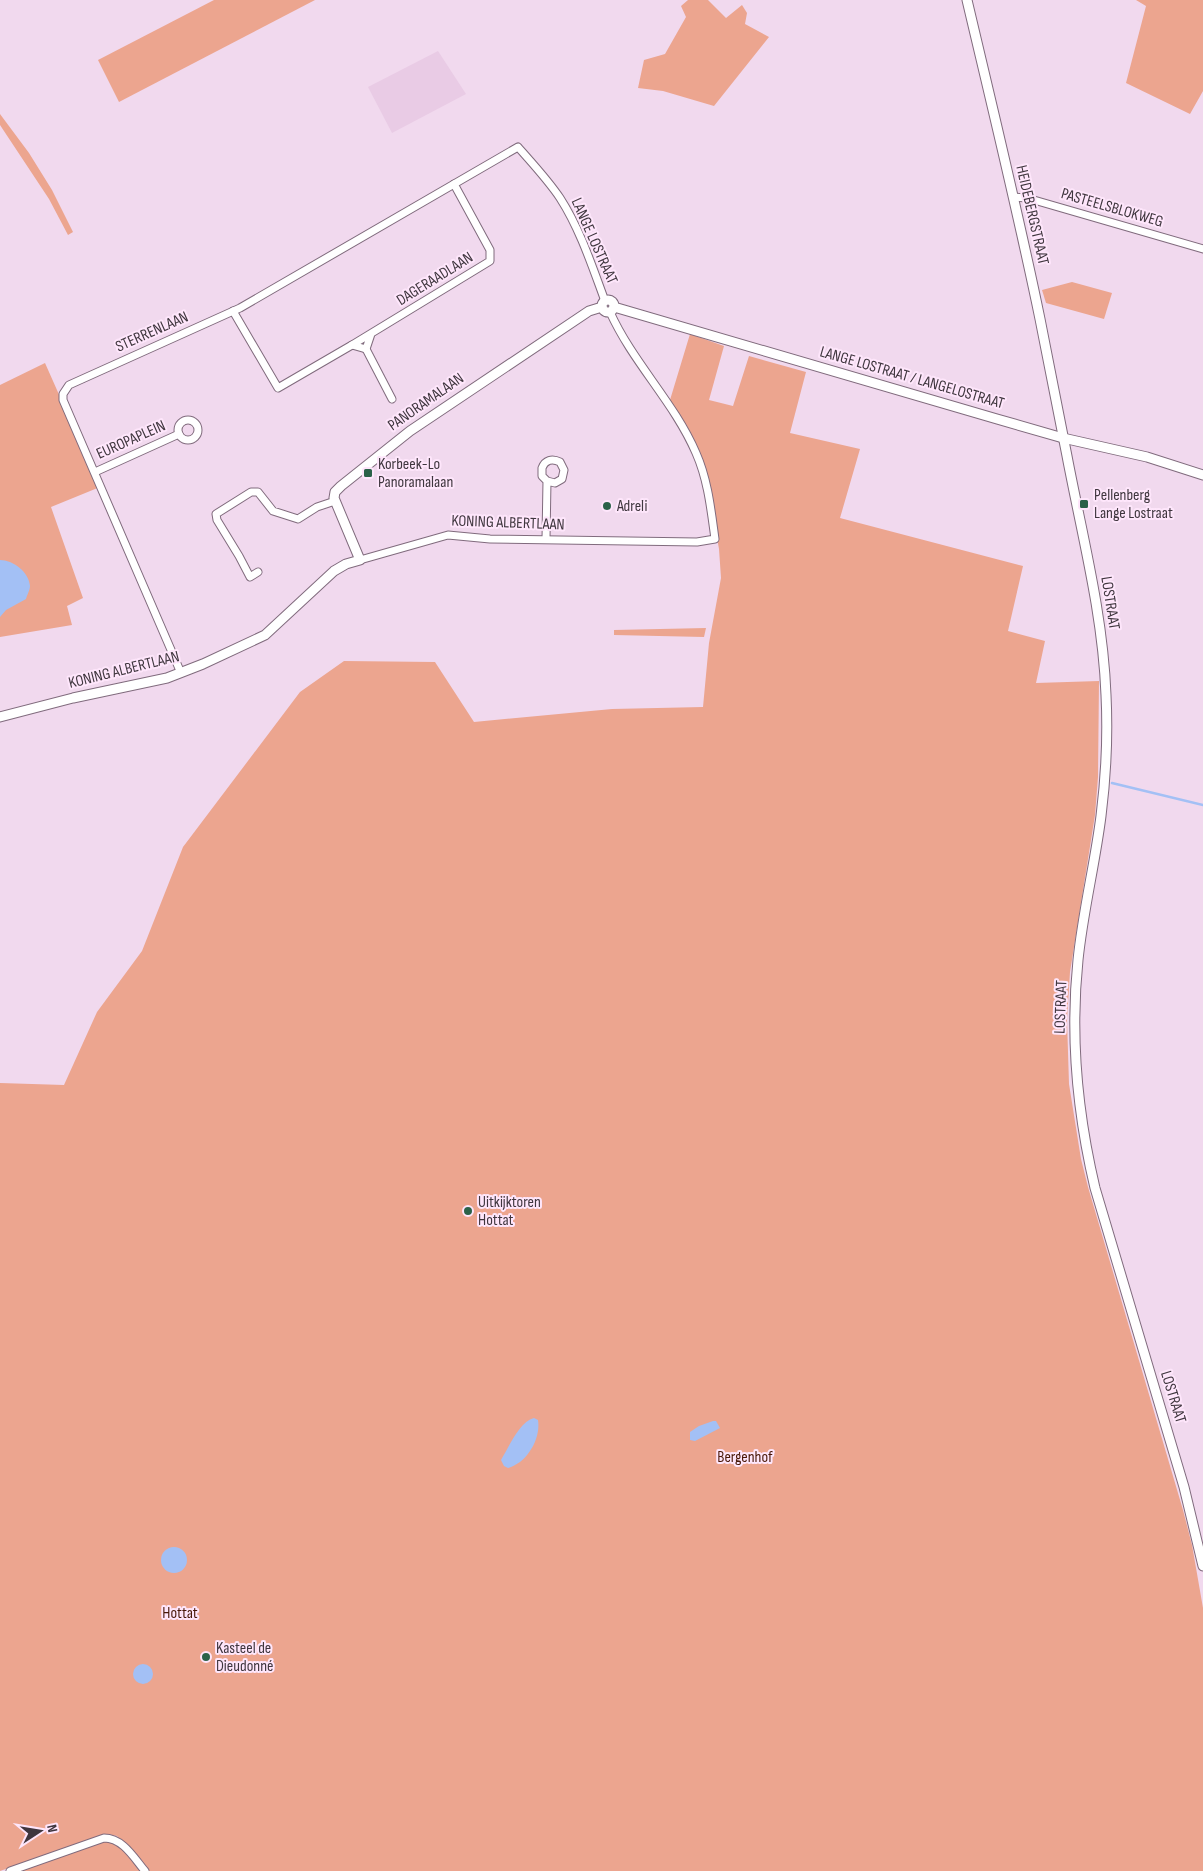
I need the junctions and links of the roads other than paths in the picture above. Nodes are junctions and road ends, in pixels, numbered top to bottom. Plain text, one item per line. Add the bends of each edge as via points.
1 (967, 0) edge
2 (518, 147) joint
3 (454, 184) junction
4 (1013, 198) junction
5 (1203, 249) edge
6 (603, 304) junction
7 (612, 309) junction
8 (233, 311) junction
9 (372, 334) junction
10 (352, 345) junction
11 (366, 349) junction
12 (392, 399) dead end
13 (179, 434) dead end
14 (1063, 438) junction
15 (95, 472) junction
16 (1203, 476) edge
17 (547, 481) dead end
18 (335, 501) junction
19 (546, 539) junction
20 (360, 560) junction
21 (258, 572) dead end
22 (181, 673) junction
23 (0, 717) edge
24 (1203, 1566) edge
25 (10, 1871) edge
26 (145, 1871) edge

1 - 4 street, HEIDEBERGSTRAAT
2 - 3 street, STERRENLAAN
2 - 6 street, LANGE LOSTRAAT via 542,173 577,228
3 - 8 street, STERRENLAAN
3 - 9 street, DAGERAADLAAN via 490,250 490,261
4 - 5 street, PASTEELSBLOKWEG via 1027,198
4 - 14 street, HEIDEBERGSTRAAT
6 - 7 street via 603,311
6 - 18 street, PANORAMALAAN via 410,430 341,486 334,494
7 - 14 street, LANGE LOSTRAAT / LANGELOSTRAAT
7 - 19 street, KONING ALBERTLAAN via 627,347 672,410 695,451 703,471 715,539 697,542
8 - 10 street, DAGERAADLAAN via 278,388
8 - 15 street, STERRENLAAN via 65,389 63,400
9 - 10 street, DAGERAADLAAN
9 - 11 street
10 - 11 street
11 - 12 street
13 - 15 street, EUROPAPLEIN
14 - 16 street, LANGE LOSTRAAT / LANGELOSTRAAT via 1147,457
14 - 24 street, LOSTRAAT via 1094,595 1106,693 1107,747 1102,801 1075,993 1079,1108 1095,1188 1184,1486
15 - 22 street, STERRENLAAN
17 - 19 street
18 - 20 street
18 - 21 street via 298,518 273,511 258,492 251,492 216,514 250,577
19 - 20 street, KONING ALBERTLAAN via 490,540 448,535
20 - 22 street, KONING ALBERTLAAN via 334,571 264,635
22 - 23 street, KONING ALBERTLAAN
25 - 26 street via 104,1838 120,1842

